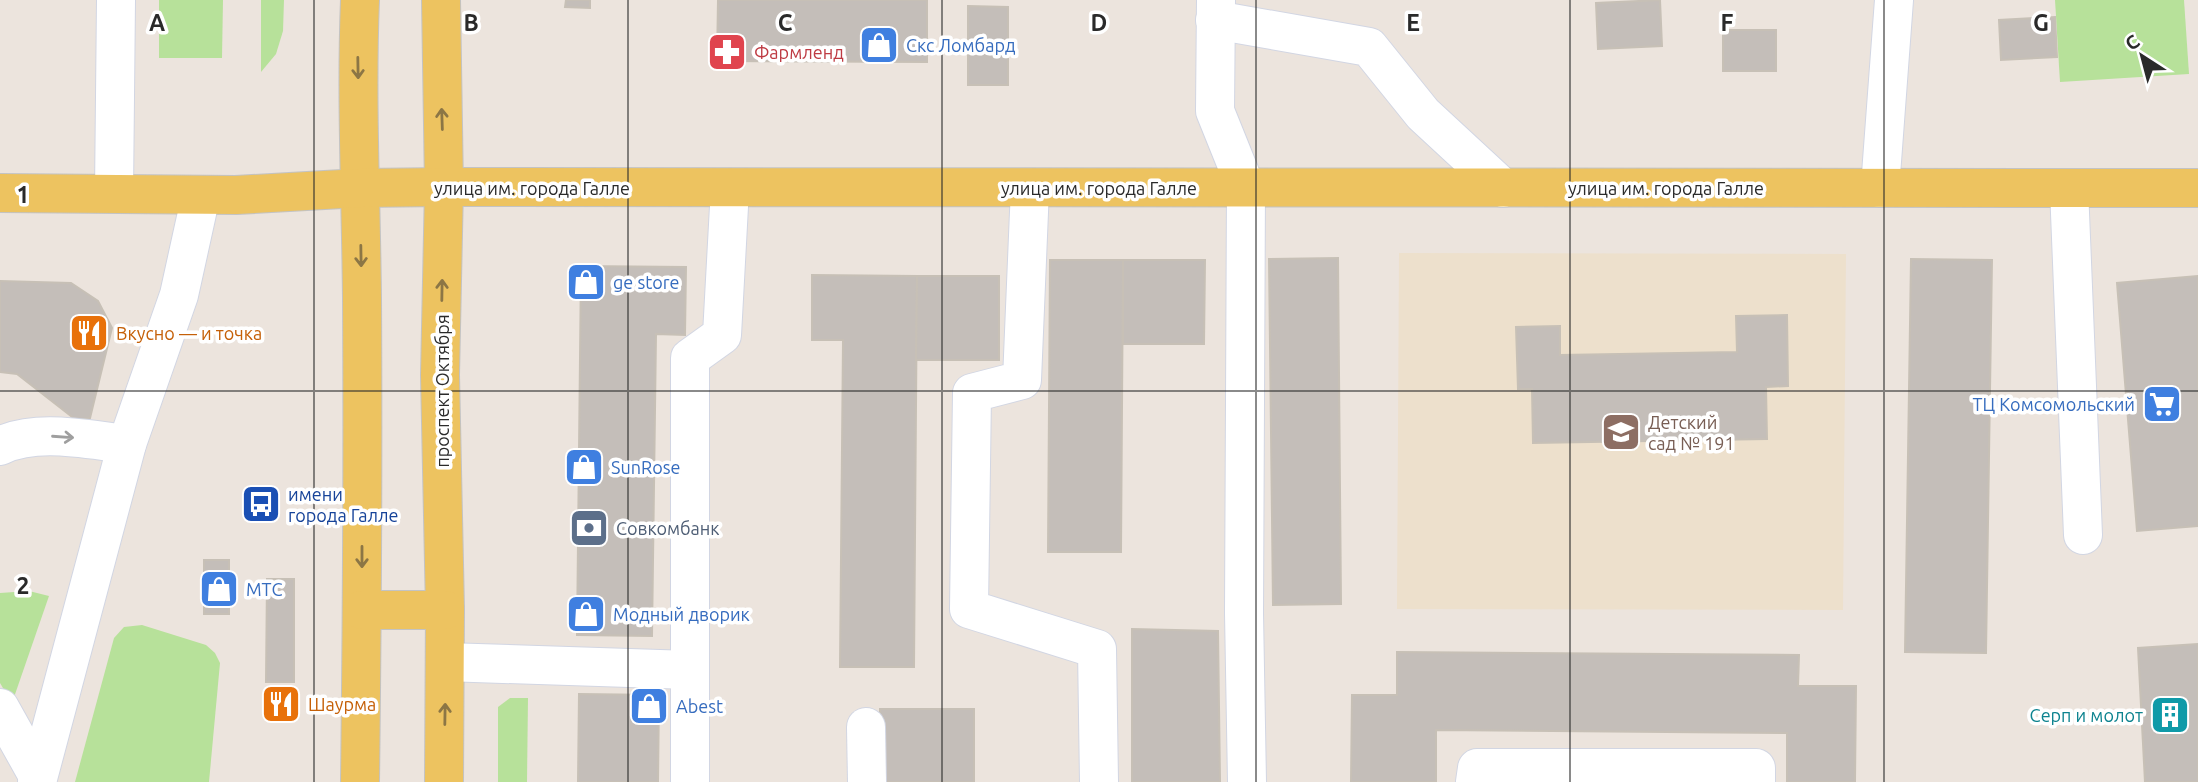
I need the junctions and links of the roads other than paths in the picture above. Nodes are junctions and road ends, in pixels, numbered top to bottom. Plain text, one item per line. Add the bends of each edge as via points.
1 (116, 0) edge
2 (359, 0) edge
3 (441, 0) edge
4 (1894, 0) edge
5 (1215, 10) edge
6 (444, 187) junction
7 (360, 188) junction
8 (730, 188) junction
9 (1030, 188) junction
10 (1245, 188) junction
11 (1503, 188) junction
12 (1880, 188) junction
13 (2070, 188) junction
14 (2198, 188) edge
15 (0, 193) edge
16 (114, 193) junction
17 (201, 195) junction
18 (127, 444) junction
19 (0, 446) edge
20 (2083, 535) dead end
21 (362, 610) junction
22 (446, 610) junction
23 (445, 662) junction
24 (690, 670) junction
25 (0, 708) edge
26 (866, 727) dead end
27 (38, 779) edge
28 (360, 782) edge
29 (444, 782) edge
30 (690, 782) edge
31 (867, 782) edge
32 (1099, 782) edge
33 (1247, 782) edge
34 (1475, 782) edge
35 (1756, 782) edge

1 - 16 street
2 -> 7 main road
6 -> 3 main road, проспект Октября
4 - 12 street
5 - 10 street via 1215,111
5 - 11 street via 1369,47 1423,114
6 - 7 main road, улица им. города Галле
6 - 8 main road, улица им. города Галле
22 -> 6 main road, проспект Октября via 440,375
7 - 17 main road, улица им. города Галле
7 -> 21 main road
8 - 9 main road, улица им. города Галле
8 - 24 street via 722,335 690,358
9 - 10 main road, улица им. города Галле
9 - 32 street via 1023,380 972,393 969,609 1097,649
10 - 11 main road, улица им. города Галле
10 - 33 street
11 - 12 main road, улица им. города Галле
12 - 13 main road, улица им. города Галле
13 - 14 main road, улица им. города Галле
13 - 20 street
15 - 16 main road, улица им. города Галле
16 - 17 main road, улица им. города Галле
17 - 18 street via 179,295
19 -> 18 street via 55,436
18 - 27 street
21 - 22 main road
21 - 28 main road
22 - 23 main road, проспект Октября
23 - 24 street
29 -> 23 main road, проспект Октября
24 - 30 street
25 - 27 street
26 - 31 street
34 - 35 street via 1477,768 1756,768

